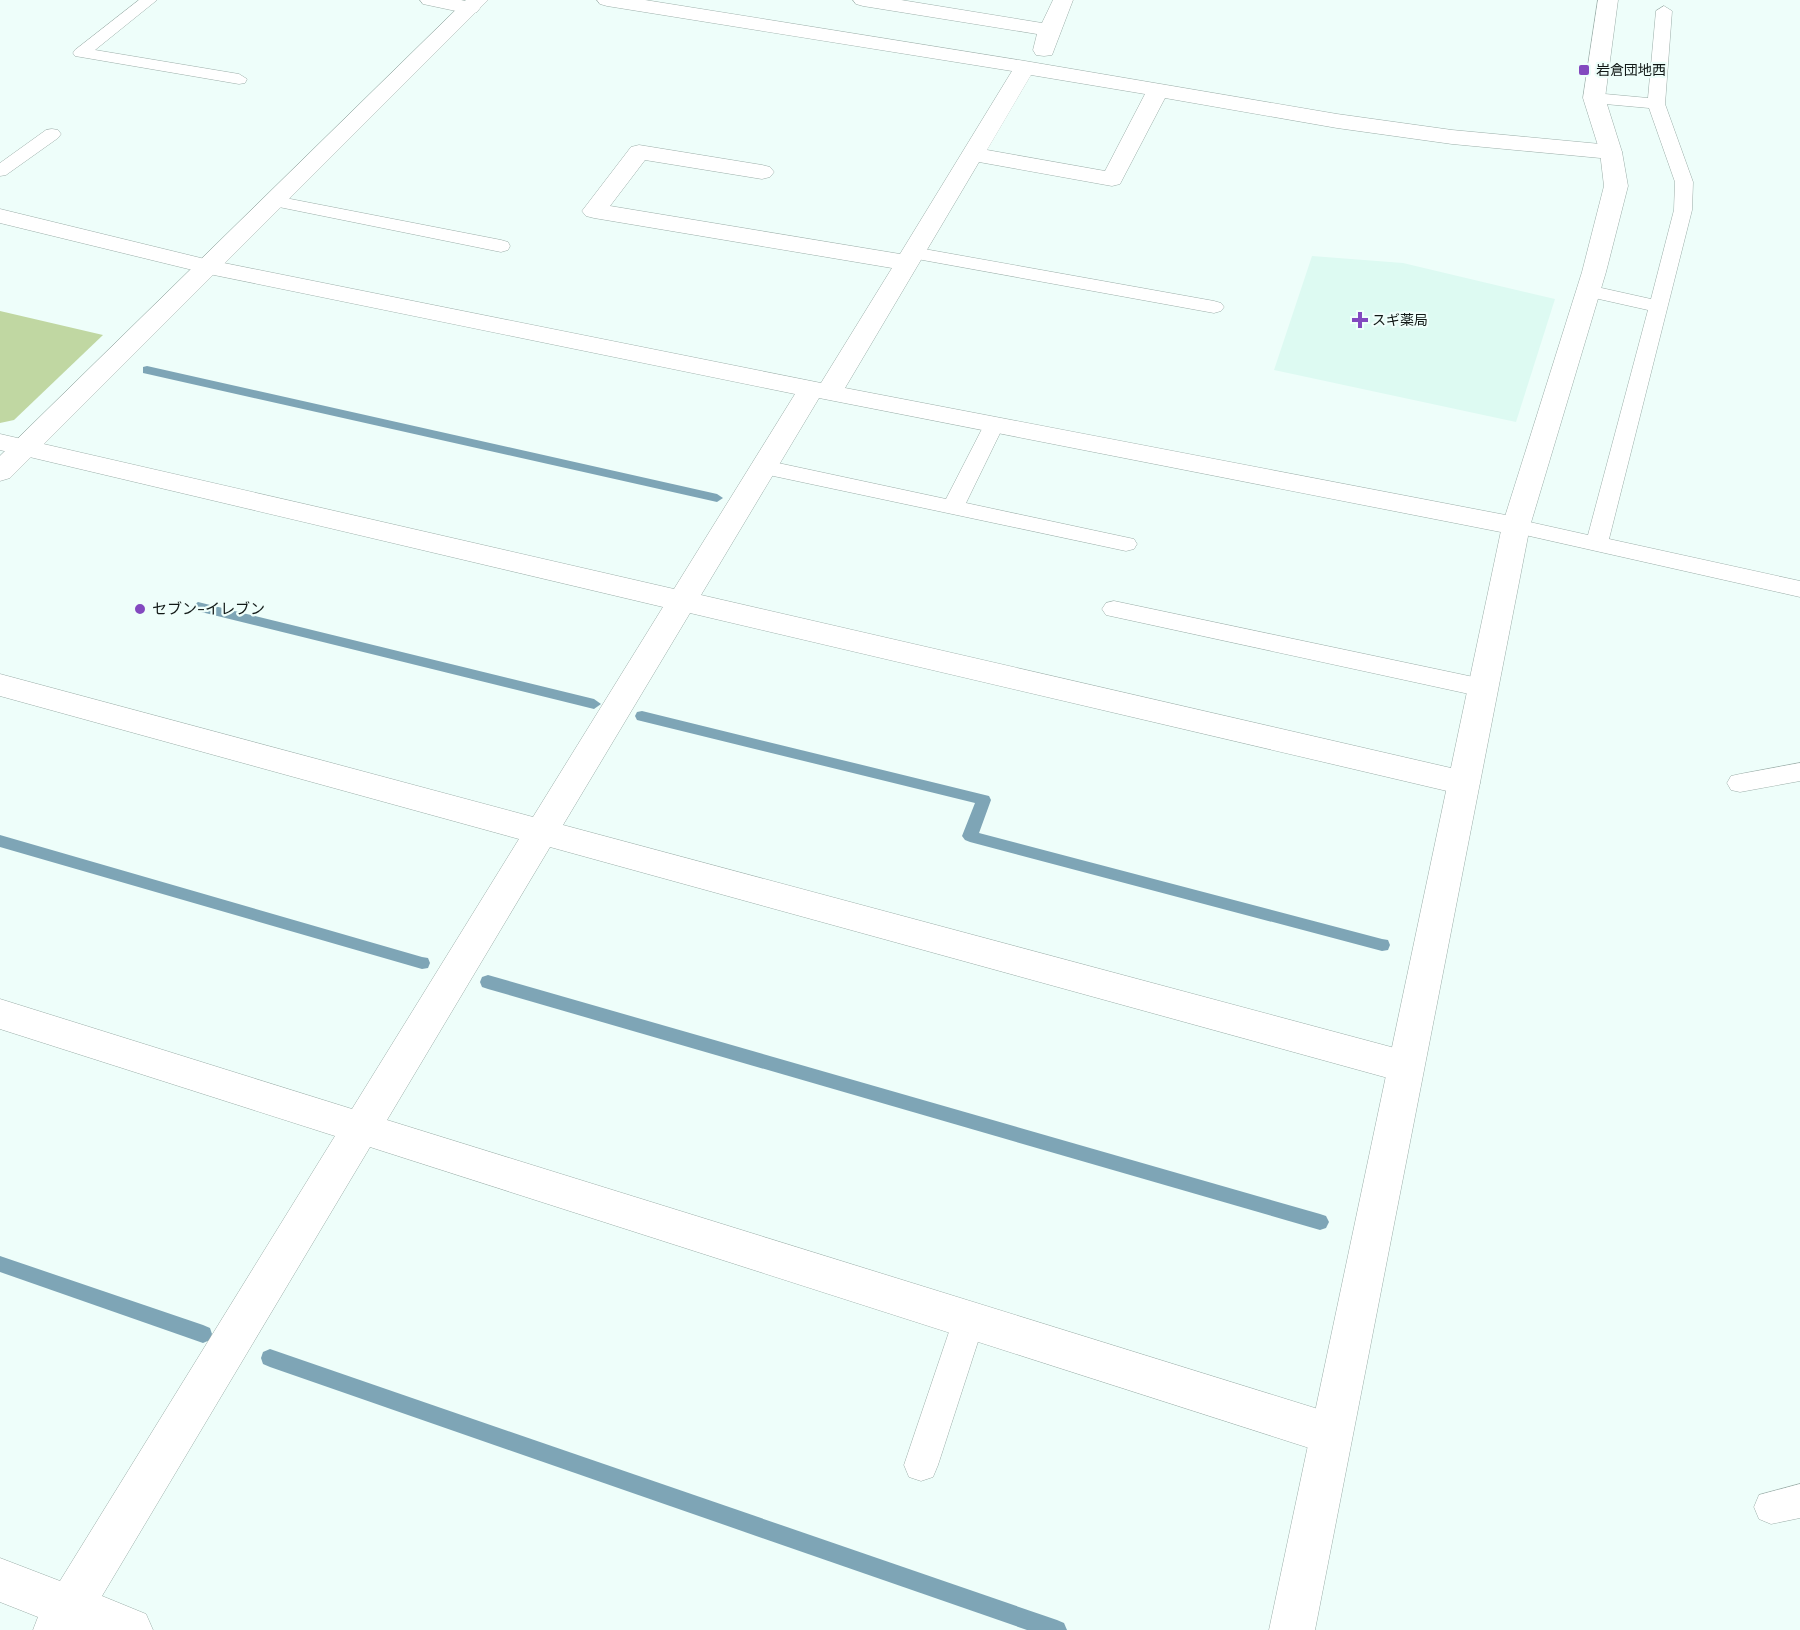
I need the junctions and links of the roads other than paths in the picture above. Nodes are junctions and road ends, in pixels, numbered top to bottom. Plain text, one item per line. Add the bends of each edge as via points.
1 (149, 0) edge
2 (429, 0) edge
3 (607, 0) edge
4 (863, 0) edge
5 (1063, 0) edge
6 (1608, 0) edge
7 (474, 4) edge
8 (1664, 11) dead end
9 (1049, 30) junction
10 (1032, 68) junction
11 (239, 79) dead end
12 (1158, 90) junction
13 (1594, 98) junction
14 (1656, 104) junction
15 (52, 134) dead end
16 (1611, 152) junction
17 (972, 154) junction
18 (0, 171) edge
19 (762, 172) dead end
20 (275, 201) junction
21 (0, 216) edge
22 (501, 246) dead end
23 (910, 258) junction
24 (209, 267) junction
25 (1588, 291) junction
26 (1658, 306) junction
27 (1214, 307) dead end
28 (820, 391) junction
29 (994, 424) junction
30 (12, 445) edge
31 (764, 467) junction
32 (0, 472) edge
33 (953, 507) junction
34 (1516, 526) junction
35 (1126, 544) dead end
36 (1597, 544) junction
37 (1800, 589) edge
38 (683, 601) junction
39 (1114, 609) dead end
40 (0, 685) edge
41 (1483, 688) junction
42 (1800, 772) edge
43 (1464, 783) junction
44 (1740, 783) dead end
45 (542, 832) junction
46 (0, 1014) edge
47 (1406, 1067) junction
48 (362, 1128) junction
49 (969, 1320) junction
50 (1331, 1434) junction
51 (921, 1465) dead end
52 (0, 1580) edge
53 (64, 1619) edge
54 (130, 1630) edge
55 (1292, 1630) edge

1 - 11 lane via 81,52
2 - 7 street
3 - 10 street via 749,14
4 - 9 street
5 - 9 street
6 - 13 street
7 - 20 street
8 - 14 lane
9 - 10 street
10 - 12 street
10 - 17 street
12 - 16 street via 1407,131
12 - 17 street via 1112,179
13 - 14 lane
13 - 16 street
14 - 26 lane via 1684,182 1683,210
15 - 18 lane
16 - 25 street via 1616,186
17 - 23 street
19 - 23 street via 639,152 594,211
20 - 22 lane
20 - 24 street
21 - 24 street
23 - 27 lane
23 - 28 street
24 - 28 street
24 - 30 street
25 - 26 lane
25 - 34 street
26 - 36 lane
28 - 29 street
28 - 31 street
29 - 33 lane
29 - 34 street
30 - 32 street
30 - 38 street
31 - 33 lane
31 - 38 street
33 - 35 lane
34 - 36 lane
34 - 41 street
36 - 37 lane
38 - 43 street
38 - 45 street
39 - 41 lane
40 - 45 street
41 - 43 street
42 - 44 lane
43 - 47 street
45 - 47 street
45 - 48 street
46 - 48 street
47 - 50 street
48 - 49 street
48 - 53 street
49 - 50 street
49 - 51 lane
50 - 55 street
52 - 53 street
53 - 54 street

